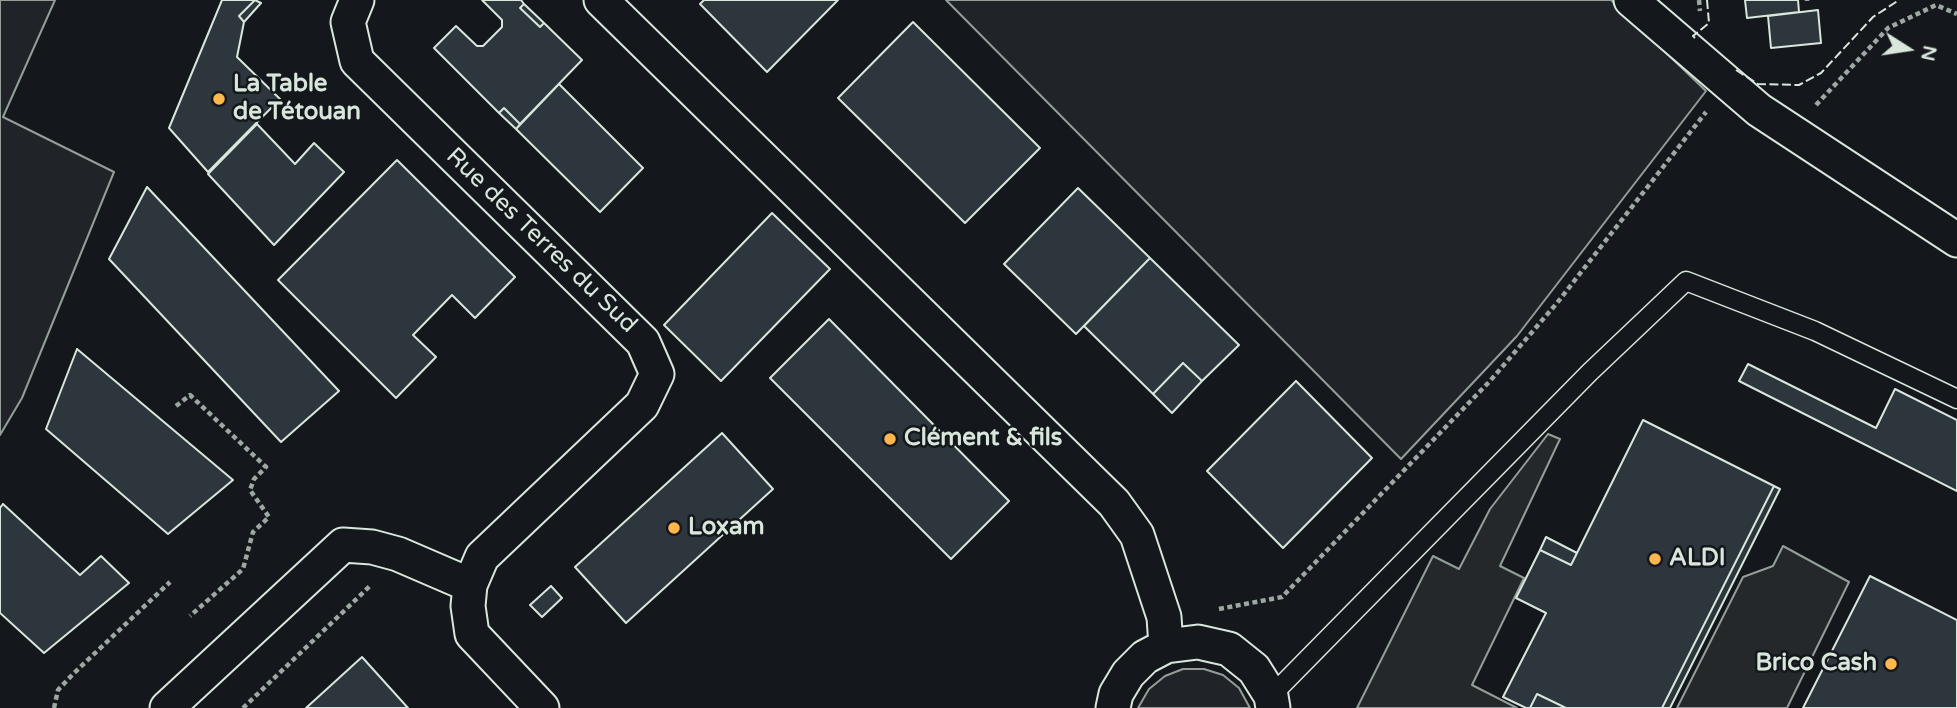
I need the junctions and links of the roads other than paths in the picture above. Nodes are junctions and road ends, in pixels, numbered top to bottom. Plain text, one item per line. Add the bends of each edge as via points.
1 (357, 0) edge
2 (601, 0) edge
3 (1631, 0) edge
4 (1957, 240) edge
5 (1957, 400) edge
6 (470, 584) junction
7 (1165, 631) junction
8 (1272, 702) edge
9 (167, 708) edge
10 (542, 708) edge
11 (1113, 708) edge

1 - 6 street, Rue des Terres du Sud via 348,22 357,61 643,342 657,374 642,405 482,557
2 - 7 street via 1114,503 1137,535
3 - 4 street via 1759,110
5 - 8 lane via 1815,331 1686,281 1590,372
6 - 9 street via 398,554 343,545
6 - 10 street, Rue des Terres du Sud via 472,634
7 - 8 street via 1229,649 1254,669
7 - 11 street via 1128,674

